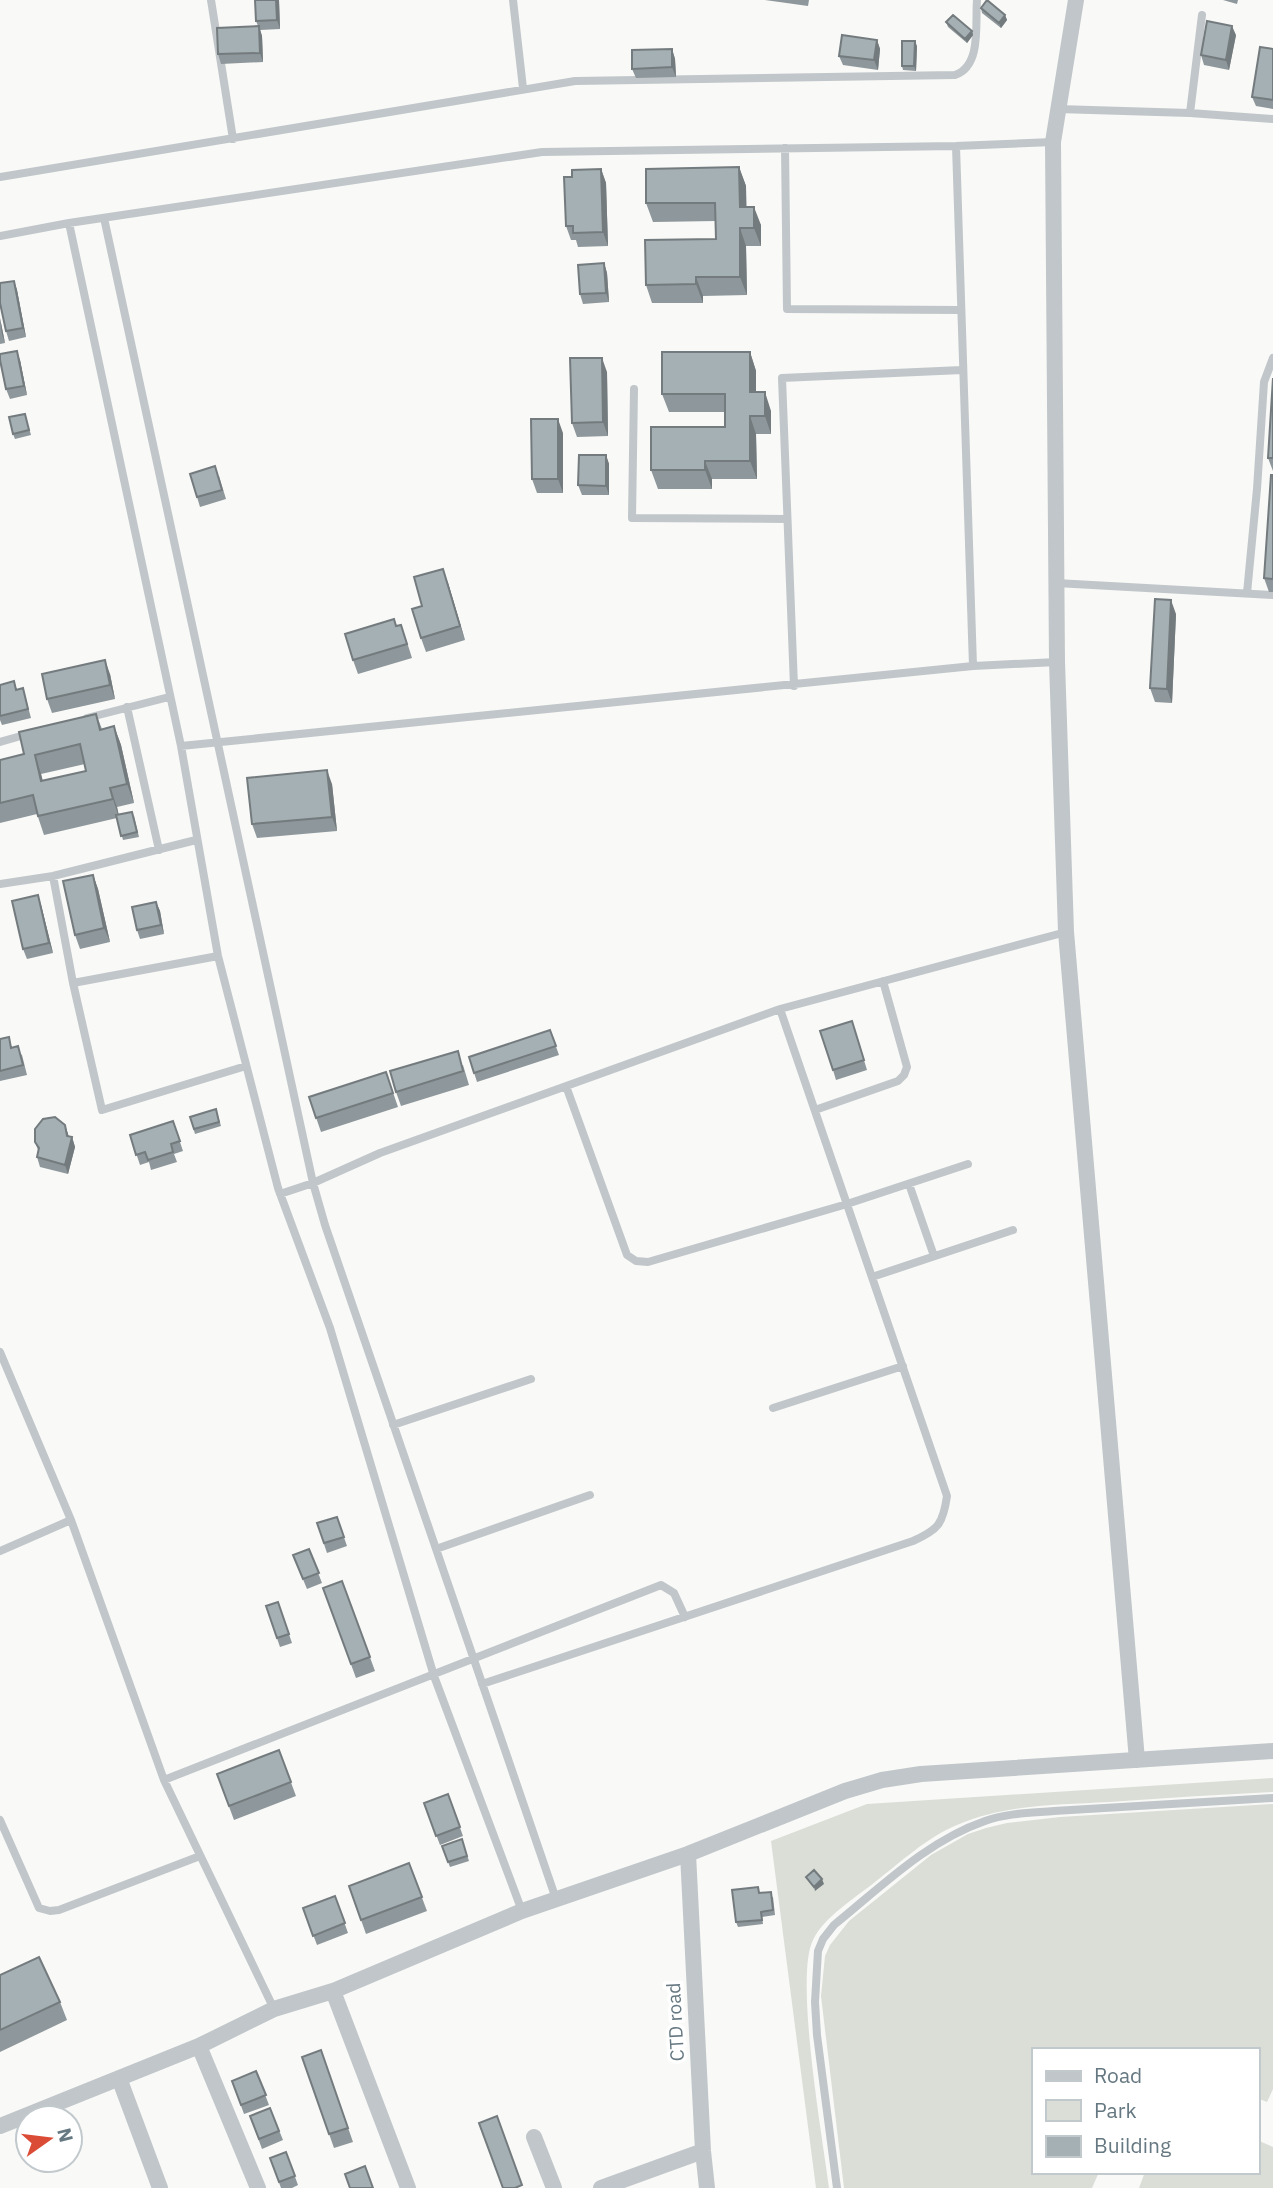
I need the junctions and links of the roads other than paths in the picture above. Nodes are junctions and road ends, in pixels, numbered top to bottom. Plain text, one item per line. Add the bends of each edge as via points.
1 (211, 0) edge
2 (513, 0) edge
3 (977, 0) edge
4 (1076, 0) edge
5 (1202, 15) dead end
6 (523, 88) junction
7 (1058, 109) junction
8 (1190, 113) junction
9 (1273, 119) edge
10 (233, 139) junction
11 (1053, 142) junction
12 (956, 146) junction
13 (785, 148) junction
14 (0, 177) edge
15 (104, 218) junction
16 (69, 223) junction
17 (0, 236) edge
18 (960, 310) junction
19 (1273, 358) edge
20 (962, 370) junction
21 (634, 389) dead end
22 (786, 519) junction
23 (1056, 583) junction
24 (1247, 593) junction
25 (1273, 595) edge
26 (1056, 662) junction
27 (973, 666) junction
28 (794, 686) junction
29 (169, 696) junction
30 (127, 707) junction
31 (76, 721) edge
32 (38, 732) edge
33 (0, 742) edge
34 (216, 743) junction
35 (181, 746) junction
36 (196, 840) junction
37 (159, 850) junction
38 (52, 876) junction
39 (0, 884) edge
40 (1066, 932) junction
41 (218, 956) junction
42 (883, 981) junction
43 (73, 984) junction
44 (780, 1009) junction
45 (246, 1066) junction
46 (566, 1086) junction
47 (815, 1110) junction
48 (968, 1164) dead end
49 (313, 1183) junction
50 (909, 1184) junction
51 (281, 1194) junction
52 (847, 1204) junction
53 (1013, 1230) dead end
54 (934, 1255) junction
55 (872, 1277) junction
56 (0, 1352) edge
57 (903, 1366) junction
58 (531, 1379) dead end
59 (773, 1408) dead end
60 (393, 1425) junction
61 (590, 1495) dead end
62 (71, 1520) junction
63 (436, 1549) junction
64 (0, 1551) edge
65 (685, 1617) junction
66 (474, 1660) junction
67 (435, 1675) junction
68 (482, 1684) junction
69 (1273, 1751) edge
70 (1137, 1760) junction
71 (164, 1780) junction
72 (1273, 1798) edge
73 (0, 1820) edge
74 (688, 1854) junction
75 (200, 1856) junction
76 (556, 1899) junction
77 (522, 1910) junction
78 (333, 1991) junction
79 (275, 2009) junction
80 (199, 2046) junction
81 (119, 2078) junction
82 (0, 2126) edge
83 (534, 2137) dead end
84 (703, 2151) junction
85 (160, 2188) edge
86 (258, 2188) edge
87 (408, 2188) edge
88 (554, 2188) edge
89 (601, 2188) edge
90 (707, 2188) edge
91 (837, 2188) edge

1 - 10 lane
2 - 6 lane
3 - 6 lane via 973,59 955,75 575,82
4 - 7 street
5 - 8 lane
6 - 10 lane
7 - 8 lane
7 - 11 street
8 - 9 lane
10 - 14 lane
11 - 12 lane
11 - 23 street
12 - 13 lane
12 - 18 lane
13 - 15 lane via 542,152
13 - 18 lane via 787,309
15 - 16 lane
15 - 34 lane
16 - 17 lane
16 - 29 lane
18 - 20 lane
19 - 24 lane via 1264,382
20 - 22 lane via 782,378
20 - 27 lane
21 - 22 lane via 632,518
22 - 28 lane
23 - 24 lane
23 - 26 street
24 - 25 lane
26 - 27 lane
26 - 40 street
27 - 28 lane
28 - 34 lane
29 - 30 lane
29 - 35 lane
30 - 31 lane
30 - 37 lane
32 - 33 lane
34 - 35 lane
34 - 49 lane
35 - 36 lane
36 - 37 lane
36 - 41 lane
37 - 38 lane
38 - 39 lane
38 - 43 lane
40 - 42 lane
40 - 70 street
41 - 43 lane
41 - 45 lane
42 - 44 lane
42 - 47 lane via 906,1067 904,1076
43 - 45 lane via 102,1110
44 - 46 lane
44 - 47 lane
45 - 51 lane
46 - 49 lane via 380,1153
46 - 52 lane via 627,1255 636,1261 648,1262
47 - 52 lane
48 - 50 lane
49 - 51 lane
49 - 60 lane
50 - 52 lane
50 - 54 lane
51 - 67 lane via 330,1328
52 - 55 lane
53 - 54 lane
54 - 55 lane
55 - 57 lane
56 - 62 lane
57 - 59 lane
57 - 65 lane via 947,1496 938,1526 913,1541
58 - 60 lane
60 - 63 lane
61 - 63 lane
62 - 64 lane
62 - 71 lane
63 - 66 lane
65 - 66 lane via 674,1593 661,1585
65 - 68 lane
66 - 67 lane
66 - 68 lane
67 - 71 lane
67 - 77 lane
68 - 76 lane
69 - 70 street
70 - 74 street via 882,1780
71 - 75 lane
72 - 91 lane via 1054,1811 987,1820 956,1832 925,1852 834,1925 818,1951 815,2002
73 - 75 lane via 39,1908 50,1911
74 - 76 street
74 - 84 street, CTD road
75 - 79 lane
76 - 77 street
77 - 78 street
78 - 79 street
78 - 87 street
79 - 80 street
80 - 81 street
80 - 86 street
81 - 82 street
81 - 85 street
83 - 88 street
84 - 89 street
84 - 90 street, CTD road

